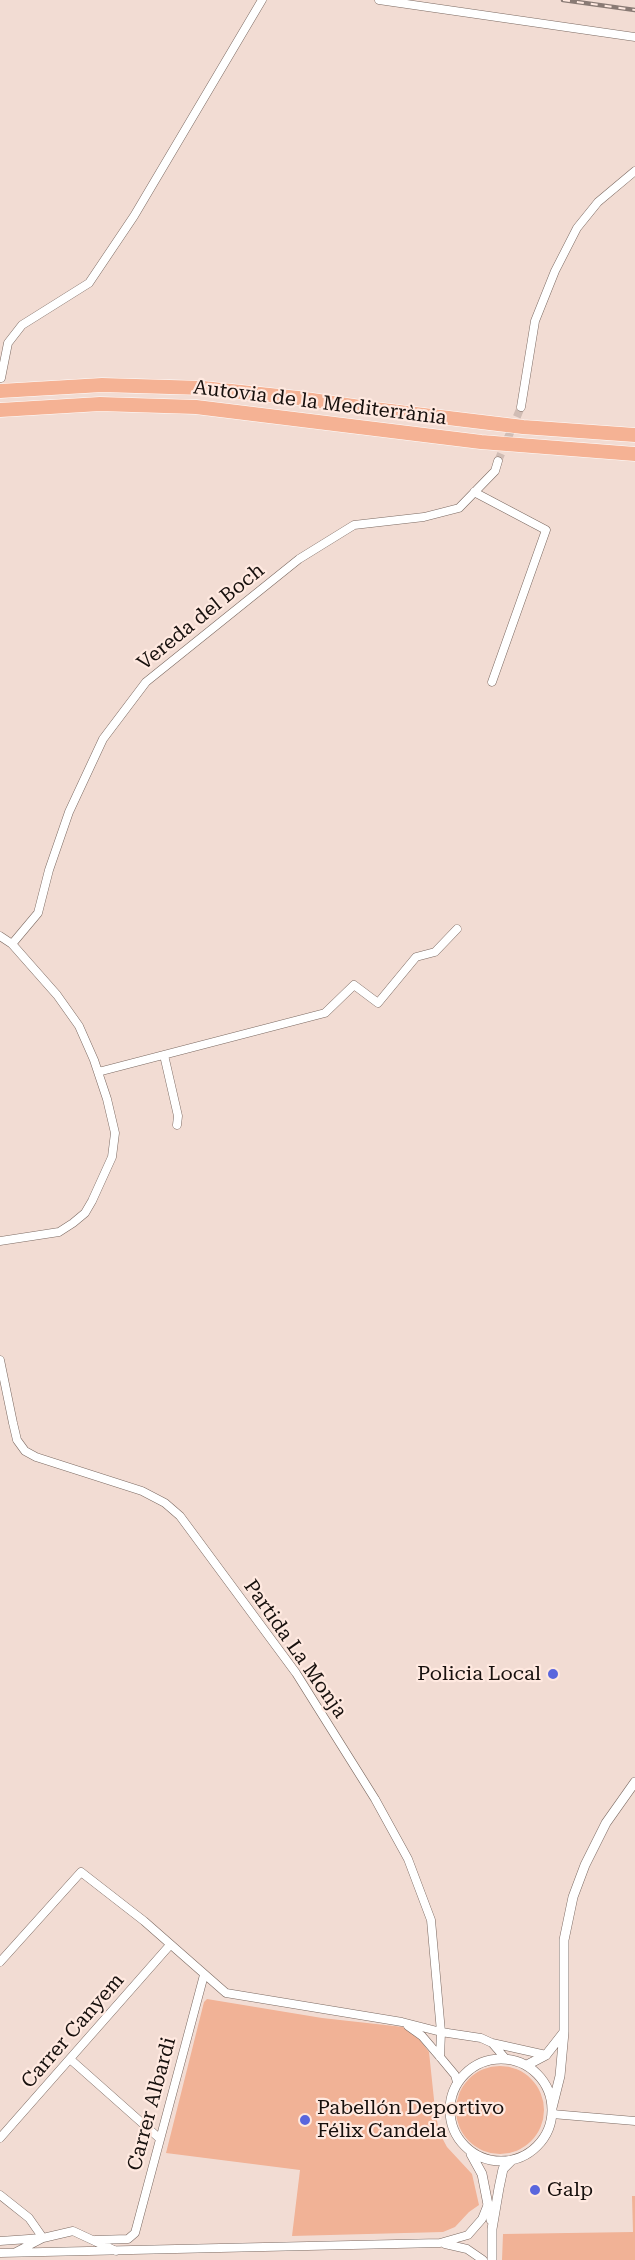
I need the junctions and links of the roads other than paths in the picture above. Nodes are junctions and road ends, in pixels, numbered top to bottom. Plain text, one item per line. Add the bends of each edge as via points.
1 (262, 0) edge
2 (379, 0) edge
3 (635, 37) edge
4 (635, 171) edge
5 (4, 341) edge
6 (0, 384) edge
7 (521, 407) tunnel mouth
8 (0, 410) edge
9 (635, 435) edge
10 (635, 454) edge
11 (498, 461) tunnel mouth
12 (474, 492) junction
13 (492, 682) dead end
14 (456, 928) dead end
15 (0, 936) edge
16 (12, 945) junction
17 (164, 1055) junction
18 (98, 1072) junction
19 (177, 1125) dead end
20 (0, 1241) edge
21 (0, 1360) edge
22 (635, 1782) edge
23 (170, 1945) junction
24 (0, 1962) edge
25 (204, 1975) junction
26 (402, 2022) junction
27 (441, 2032) junction
28 (564, 2032) junction
29 (492, 2043) junction
30 (546, 2055) junction
31 (440, 2056) junction
32 (505, 2058) junction
33 (70, 2059) junction
34 (527, 2065) junction
35 (457, 2082) junction
36 (552, 2111) junction
37 (635, 2121) edge
38 (3, 2129) edge
39 (0, 2138) edge
40 (159, 2138) junction
41 (468, 2149) junction
42 (512, 2160) junction
43 (0, 2195) edge
44 (488, 2203) junction
45 (492, 2229) junction
46 (43, 2238) junction
47 (94, 2240) junction
48 (0, 2241) edge
49 (440, 2243) junction
50 (117, 2251) junction
51 (0, 2253) edge
52 (15, 2253) junction
53 (492, 2255) edge
54 (480, 2257) edge

1 - 5 street via 134,216 88,283
2 - 3 street
4 - 7 street via 598,202 577,228 555,271 535,321
5 - 6 street
6 - 9 highway, Autovia de la Mediterrània via 21,389 102,385 203,388 522,428
8 - 10 highway, Autovia de la Mediterrània via 100,404 196,407 481,442
11 - 12 street, Vereda del Boch via 495,471
12 - 13 street via 546,530
12 - 16 street, Vereda del Boch via 459,507 424,517 354,525 299,559 146,682 103,739 69,812 38,913
14 - 17 street via 435,952 416,957 378,1003 354,985 325,1013
15 - 16 street
16 - 18 street via 79,1026
17 - 18 street
17 - 19 street
18 - 20 street via 115,1133 112,1157 92,1201 73,1223 51,1233
21 - 27 street, Partida La Monja via 17,1440 25,1451 142,1491 165,1503 180,1516 296,1673 375,1799 408,1860 431,1920
22 - 28 street via 606,1823 573,1897 564,1940
23 - 24 street via 81,1872
23 - 25 street
23 - 33 street, Carrer Canyem
25 - 26 street via 226,1994
25 - 40 street, Carrer Albardi
26 - 27 street
26 - 31 street
27 - 29 street
27 - 31 street, Partida La Monja
28 - 30 street
28 - 36 street
29 - 30 street
29 - 32 street
30 - 34 street
31 - 35 street
32 - 34 street
32 - 35 street via 477,2063
33 - 38 street, Carrer Canyem
33 - 40 street
34 - 36 street via 549,2091
35 - 41 street via 450,2118
36 - 37 street
36 - 42 street via 543,2140
38 - 39 street, Carrer Canyem
40 - 47 street, Carrer Albardi via 135,2233 128,2239
41 - 42 street via 496,2161
41 - 44 street via 482,2174
42 - 45 street via 503,2169
43 - 46 street via 29,2218
44 - 45 street
44 - 49 street via 482,2219 468,2235
45 - 53 street
46 - 47 street via 73,2231
46 - 48 street
46 - 52 street
47 - 50 street
49 - 50 street
49 - 54 street via 467,2249
50 - 52 street
51 - 52 street
53 - 54 street

